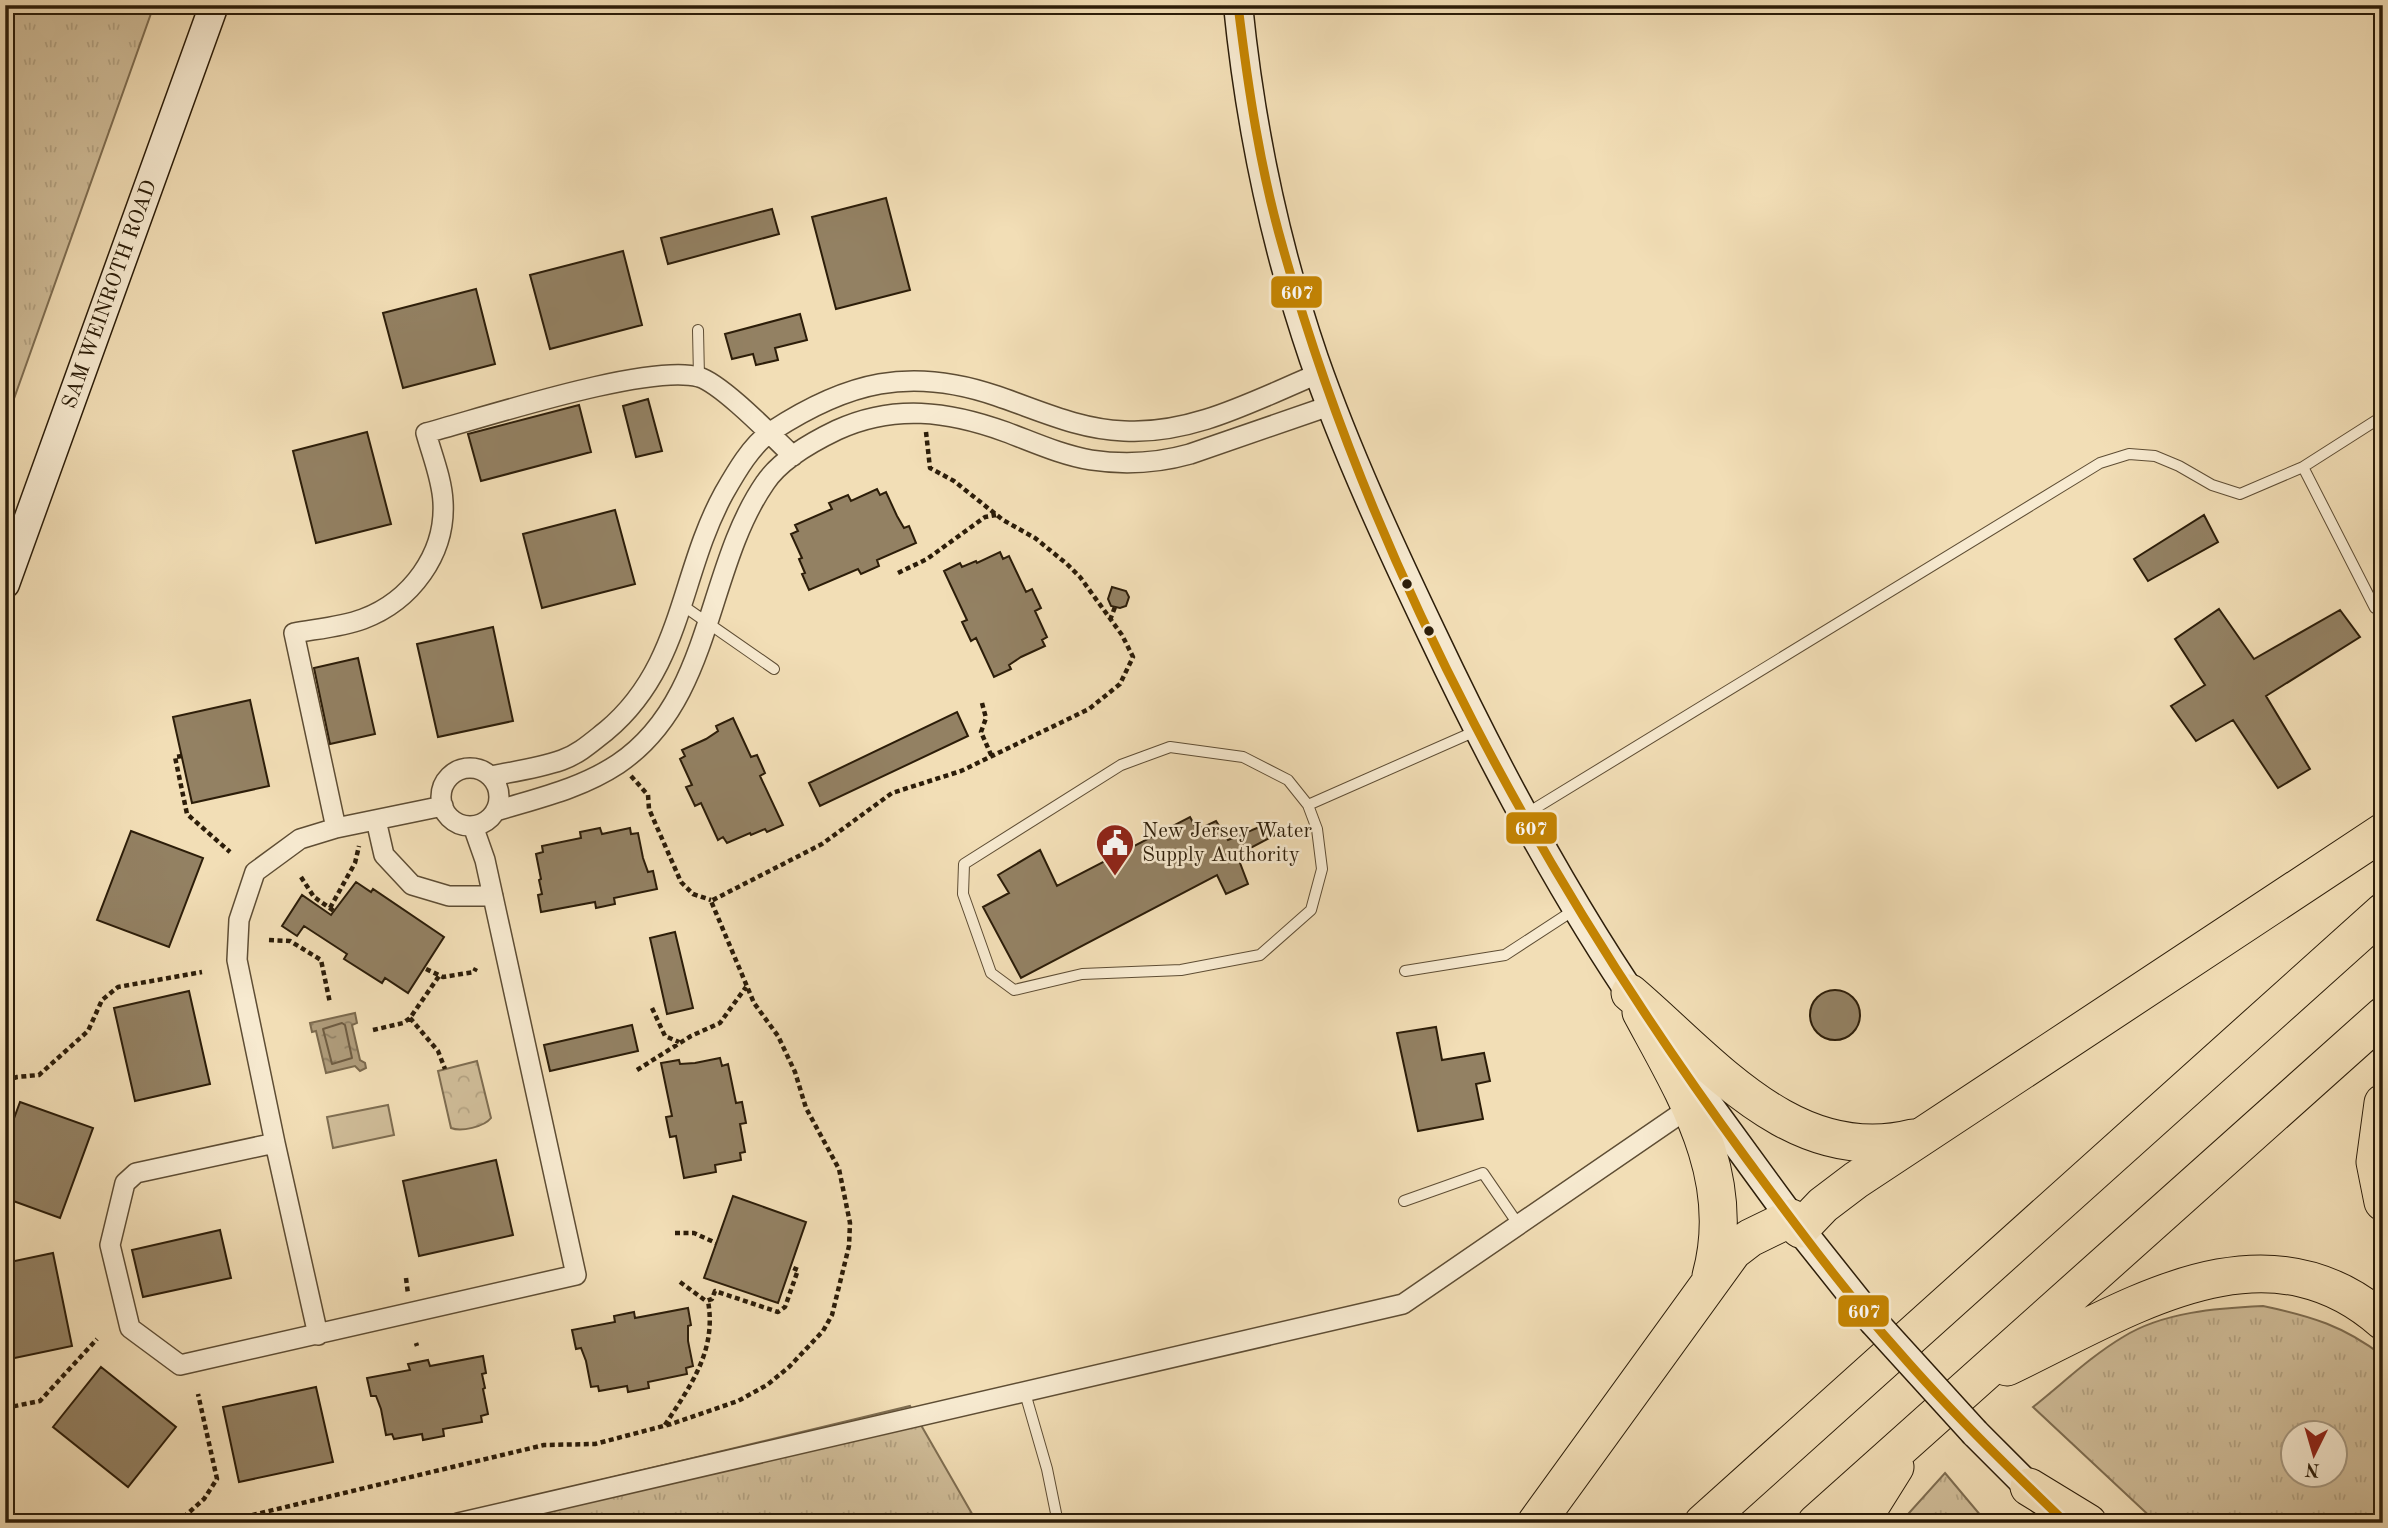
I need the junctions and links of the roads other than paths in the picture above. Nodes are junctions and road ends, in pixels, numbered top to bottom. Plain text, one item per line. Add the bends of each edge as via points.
1 (214, 5) edge
2 (1238, 5) edge
3 (698, 330) dead end
4 (1320, 373) junction
5 (699, 377) junction
6 (1332, 405) junction
7 (2383, 416) edge
8 (768, 433) junction
9 (793, 456) junction
10 (2303, 467) junction
11 (5, 584) edge
12 (682, 605) junction
13 (2375, 608) dead end
14 (707, 622) junction
15 (774, 669) dead end
16 (1478, 730) junction
17 (490, 776) junction
18 (1308, 805) junction
19 (443, 806) junction
20 (496, 811) junction
21 (1523, 816) junction
22 (376, 820) junction
23 (473, 826) junction
24 (336, 828) junction
25 (2383, 832) edge
26 (493, 896) junction
27 (1577, 908) junction
28 (2383, 912) edge
29 (1405, 971) dead end
30 (1630, 993) junction
31 (2383, 1016) edge
32 (1696, 1102) junction
33 (2383, 1103) edge
34 (1927, 1133) junction
35 (275, 1143) junction
36 (1404, 1201) dead end
37 (2383, 1202) edge
38 (1518, 1224) junction
39 (1796, 1224) junction
40 (1710, 1280) junction
41 (2383, 1321) edge
42 (318, 1335) junction
43 (1965, 1388) junction
44 (1025, 1393) junction
45 (1920, 1428) junction
46 (2029, 1487) junction
47 (458, 1523) edge
48 (1058, 1523) edge
49 (1536, 1523) edge
50 (1703, 1523) edge
51 (1816, 1523) edge
52 (1860, 1523) edge
53 (2051, 1523) edge
54 (2066, 1523) edge
55 (2088, 1523) edge

1 - 11 street, SAM WEINROTH ROAD
2 - 4 street via 1270,203
3 - 5 lane
4 - 6 street
4 - 8 street via 1226,412 1163,430 1081,427 996,395 917,380 853,388
5 - 8 street
5 - 24 street via 661,375 603,386 426,433 443,501 440,538 427,567 405,595 379,613 294,634
6 - 9 street via 1168,460 1089,460 965,419 921,411 862,420
6 - 16 street via 1403,574
7 - 10 lane
8 - 9 street
8 - 12 street via 736,472 718,504
9 - 14 street via 766,481 748,513
10 - 13 lane
10 - 21 lane via 2240,494 2211,485 2155,456 2129,454 2101,463
12 - 14 lane
12 - 17 street via 660,667 615,724 562,760
14 - 15 lane
14 - 20 street via 687,681 647,739 620,763 588,781
16 - 18 lane
16 - 21 street
17 - 19 street via 473,769 454,773 443,788
17 - 20 street via 499,793
18 - 18 lane via 1317,829 1322,869 1311,910 1259,955 1181,970 1082,974 1014,990 991,973 962,894 964,864 1121,765 1170,747 1243,757 1288,780
19 - 22 street
19 - 23 street via 454,821
20 - 23 street
21 - 27 street
22 - 24 street
22 - 26 street via 384,855 412,885 449,896
23 - 26 street
24 - 35 street via 300,839 255,872 239,920 237,960
25 - 34 highway
26 - 42 street via 576,1275
27 - 29 lane via 1505,954
27 - 30 street
28 - 50 highway
30 - 32 highway
30 - 34 highway via 1737,1088 1795,1127 1830,1139 1866,1144 1893,1143
31 - 43 highway
32 - 38 street
32 - 39 street
32 - 40 highway via 1721,1205
33 - 37 highway via 2375,1162
34 - 39 highway
35 - 42 street
35 - 42 street via 136,1173 125,1183 110,1245 130,1328 180,1365
36 - 38 lane via 1483,1173
38 - 44 street via 1403,1304
39 - 40 highway via 1750,1238
39 - 46 street, bridge via 1872,1321
40 - 49 highway
41 - 43 highway via 2347,1294 2318,1281 2273,1273 2232,1274 2150,1298
43 - 45 highway
44 - 47 street
44 - 48 lane
45 - 51 highway
45 - 52 highway
46 - 53 highway
46 - 54 street
46 - 55 highway

